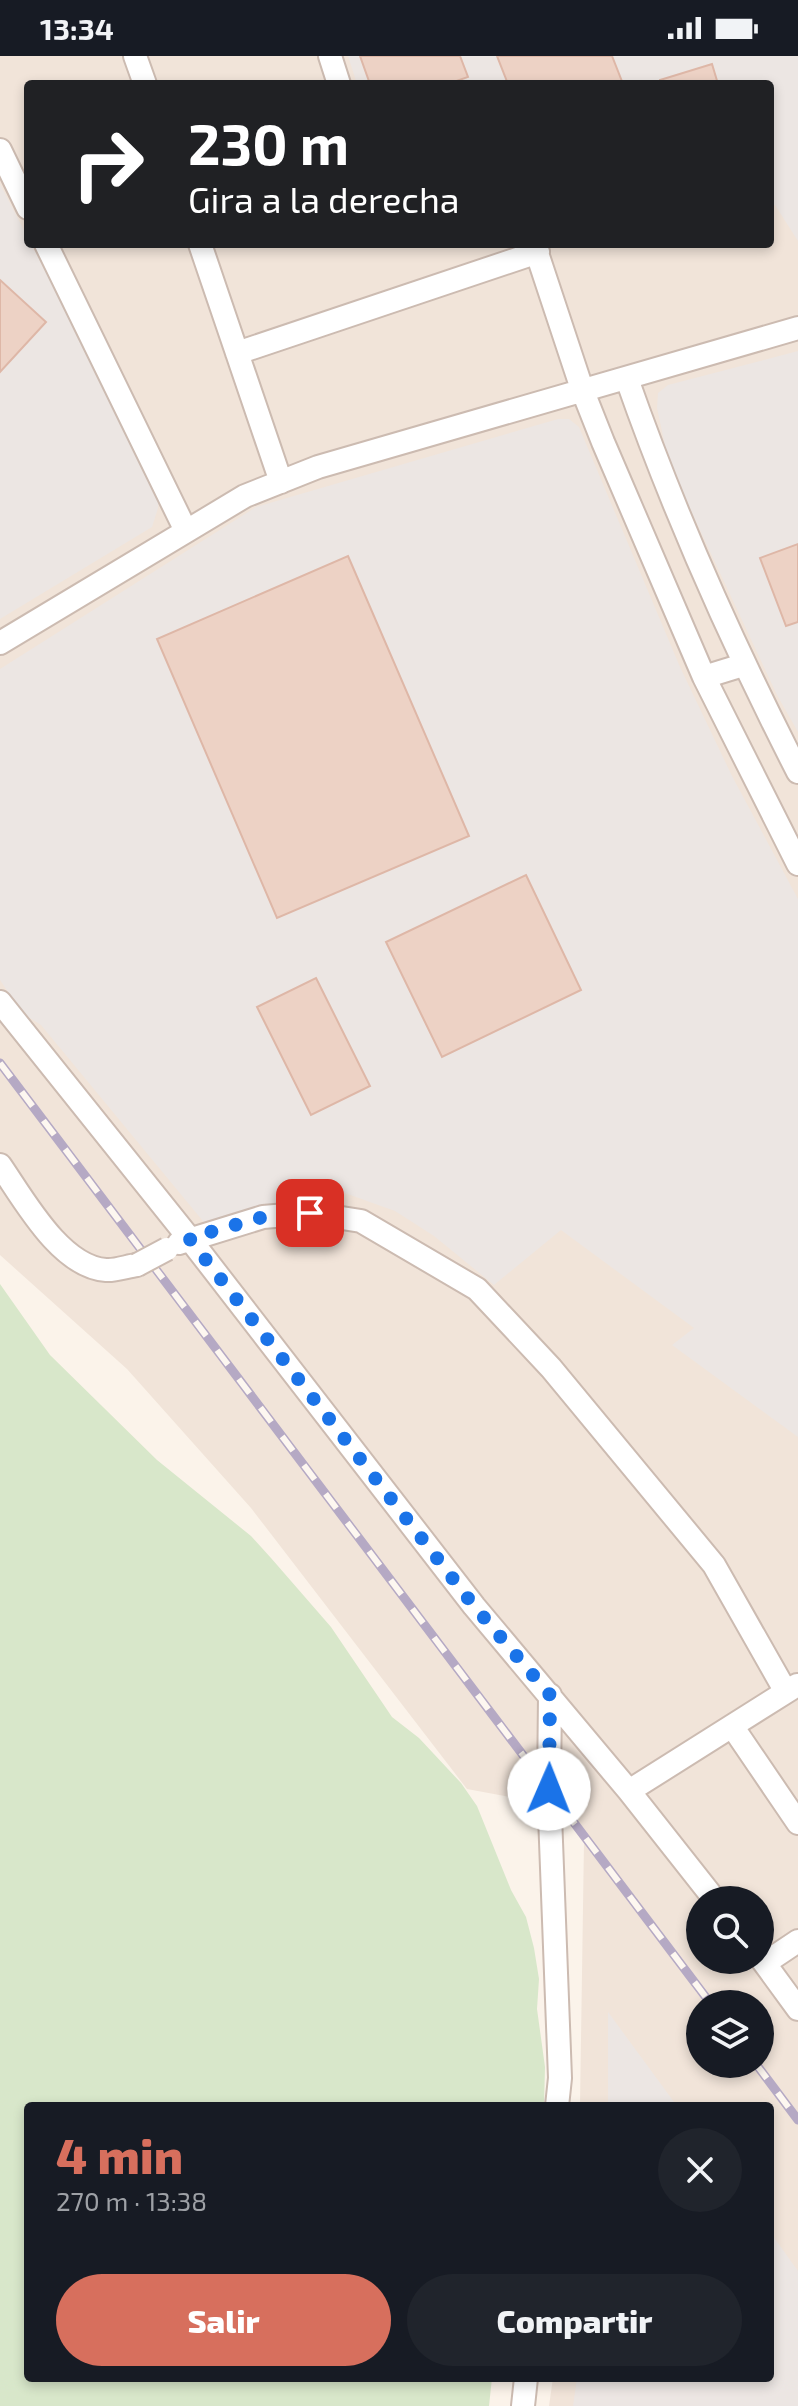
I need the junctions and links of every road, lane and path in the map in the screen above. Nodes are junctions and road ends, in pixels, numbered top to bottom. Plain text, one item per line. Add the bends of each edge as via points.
1 (135, 56) edge
2 (330, 56) edge
3 (144, 80) edge
4 (338, 80) edge
5 (0, 150) edge
6 (24, 200) edge
7 (48, 248) edge
8 (201, 248) edge
9 (536, 248) edge
10 (798, 328) edge
11 (237, 353) junction
12 (627, 379) junction
13 (582, 389) junction
14 (281, 482) junction
15 (186, 531) junction
16 (0, 643) edge
17 (743, 665) junction
18 (704, 677) junction
19 (798, 772) edge
20 (798, 864) edge
21 (0, 1002) edge
22 (0, 1165) edge
23 (189, 1238) junction
24 (792, 1688) edge
25 (550, 1695) junction
26 (732, 1726) junction
27 (629, 1791) junction
28 (798, 1823) edge
29 (704, 1886) edge
30 (798, 1941) edge
31 (774, 1954) edge
32 (772, 1974) edge
33 (798, 2009) edge
34 (557, 2102) edge
35 (526, 2382) edge
36 (523, 2406) edge

1 - 3 street
2 - 4 street
5 - 6 street
7 - 15 street
8 - 11 street
9 - 11 street
9 - 13 street
10 - 12 street
11 - 14 street
12 - 13 street
12 - 17 street
13 - 14 street
13 - 18 street
14 - 15 street via 245,496
15 - 16 street
17 - 18 street
17 - 19 street
18 - 20 street
21 - 23 street
22 - 23 street, bridge via 44,1229 83,1263 106,1270 137,1265
23 - 24 street via 263,1217 310,1213 361,1221 477,1289 551,1368 714,1565
23 - 25 street via 474,1606
24 - 26 street
25 - 27 street
25 - 34 street
26 - 27 street
26 - 28 street
27 - 29 street
30 - 31 street
32 - 33 street
35 - 36 street

